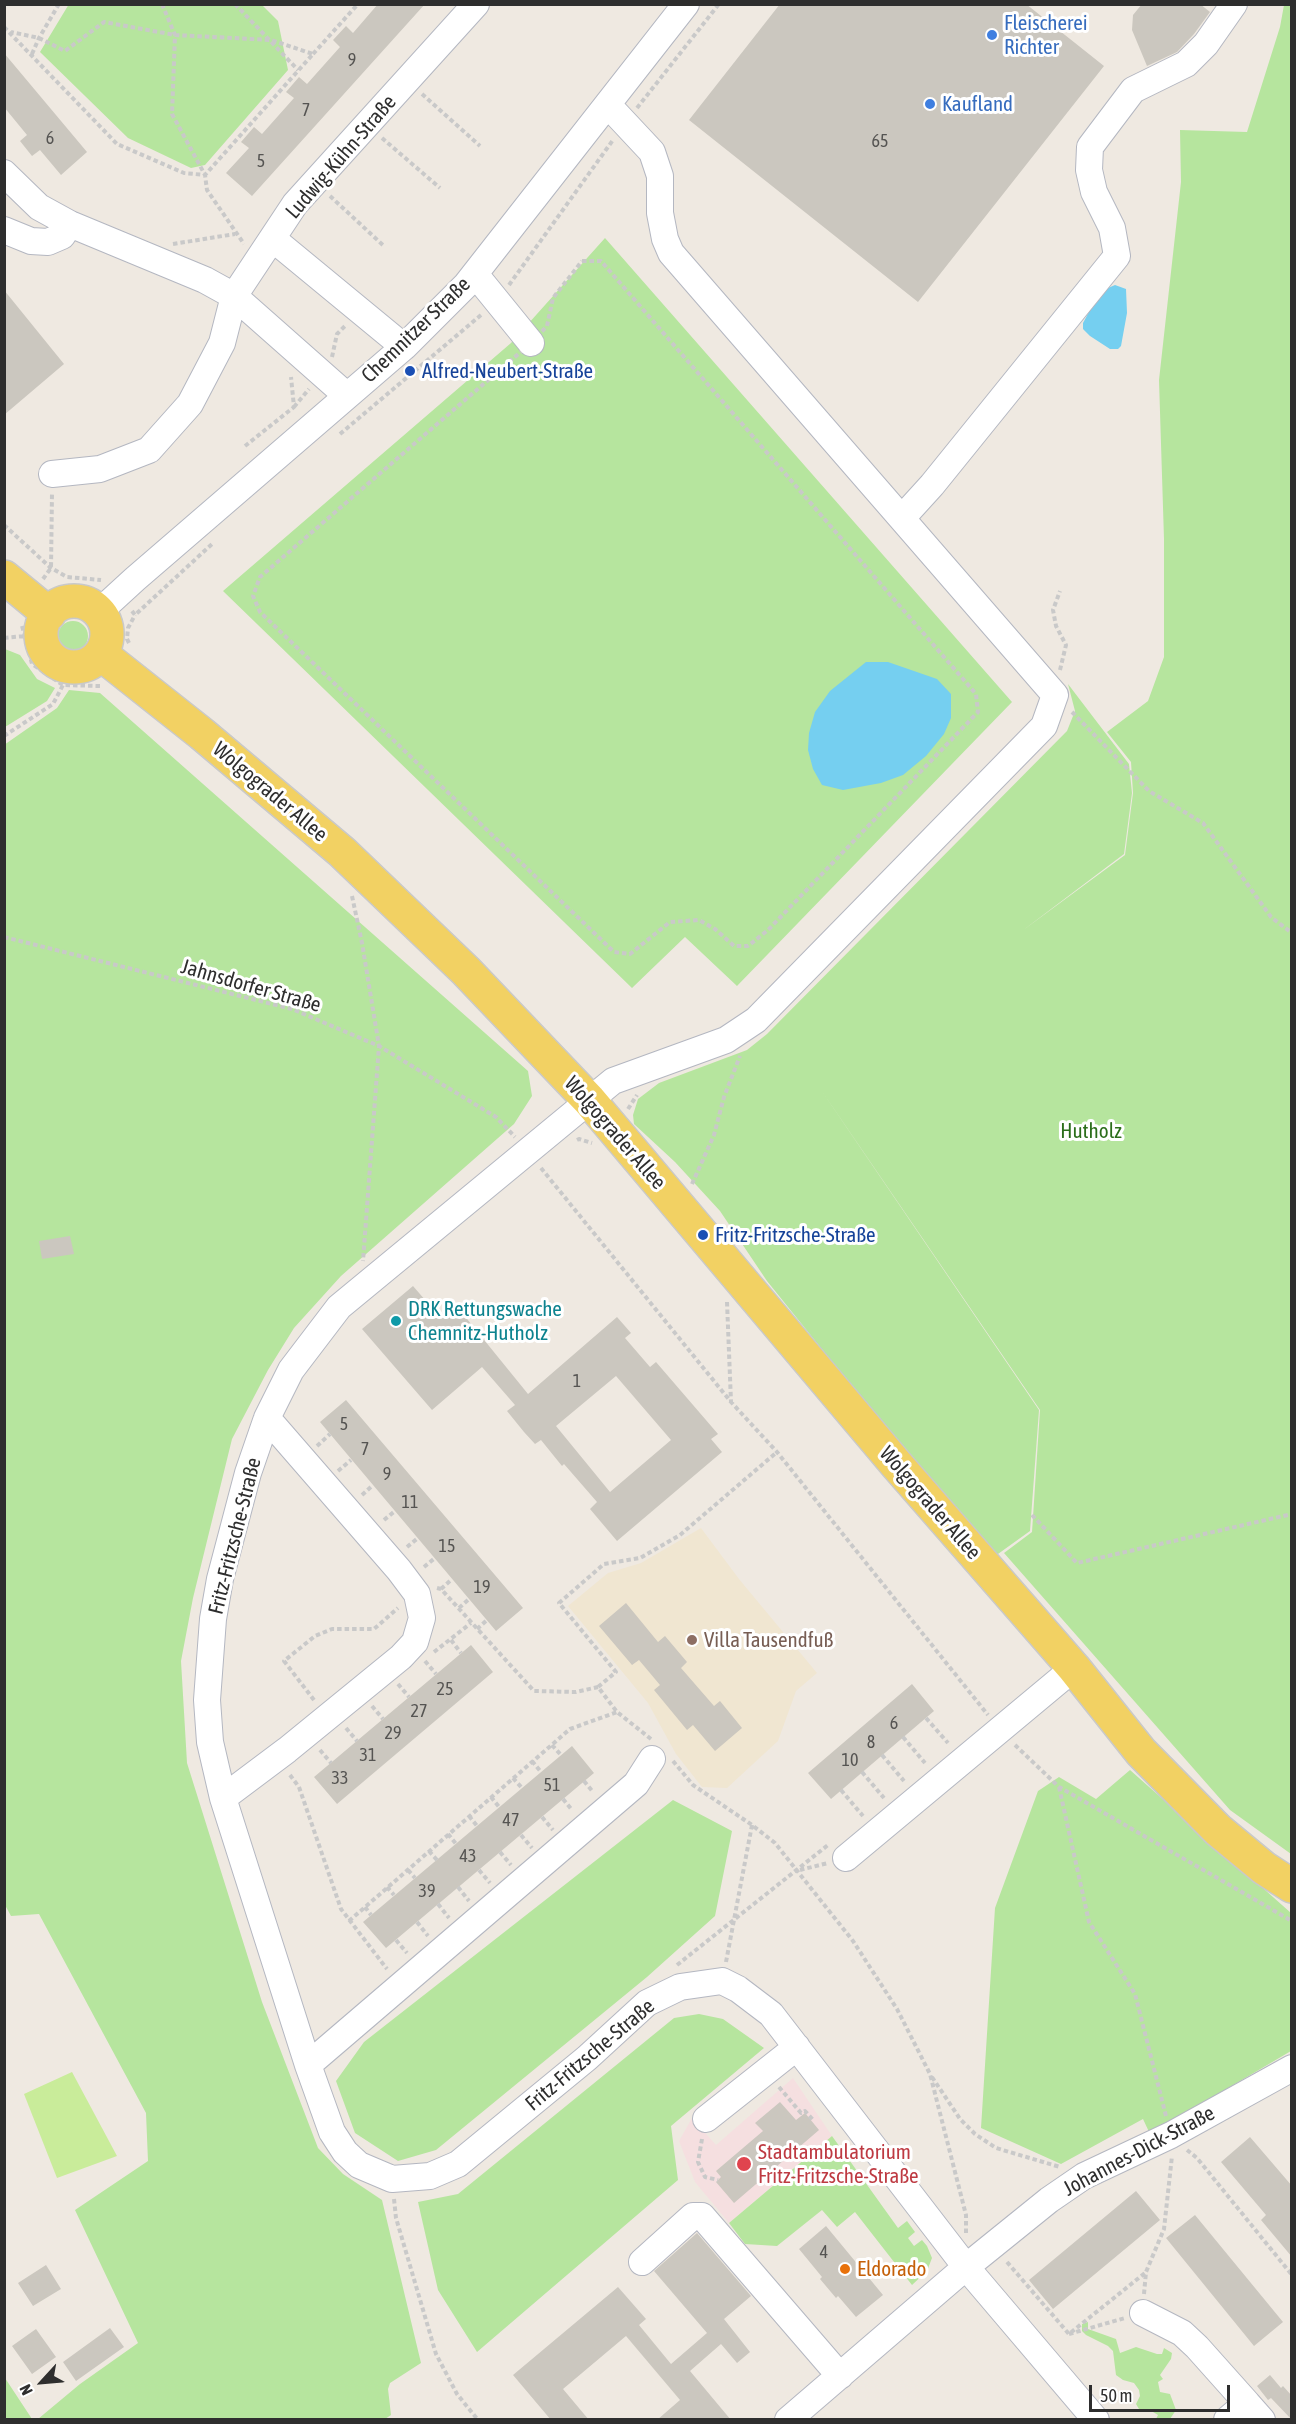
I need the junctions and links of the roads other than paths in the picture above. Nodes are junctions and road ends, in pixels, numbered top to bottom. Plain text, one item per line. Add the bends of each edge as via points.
1 (476, 4) edge
2 (686, 4) edge
3 (1234, 4) edge
4 (608, 105) junction
5 (4, 173) edge
6 (70, 224) junction
7 (4, 230) edge
8 (273, 239) junction
9 (475, 274) junction
10 (234, 296) junction
11 (531, 343) road end
12 (404, 347) junction
13 (346, 395) junction
14 (52, 474) road end
15 (902, 518) junction
16 (4, 577) edge
17 (99, 612) junction
18 (49, 614) junction
19 (110, 662) junction
20 (589, 1100) junction
21 (267, 1418) junction
22 (1074, 1668) junction
23 (658, 1752) road end
24 (223, 1798) junction
25 (838, 1851) road end
26 (1292, 1886) edge
27 (796, 2047) junction
28 (308, 2065) junction
29 (1292, 2068) edge
30 (706, 2119) road end
31 (642, 2262) dead end
32 (966, 2267) junction
33 (1143, 2313) road end
34 (840, 2376) junction
35 (1254, 2411) edge
36 (800, 2416) edge
37 (1096, 2420) edge
38 (1227, 2420) edge

1 - 8 street, Ludwig-Kühn-Straße via 295,204
2 - 4 street, Chemnitzer Straße
3 - 15 street via 1206,44 1186,64 1133,90 1090,147 1089,170 1094,192 1112,228 1117,255
4 - 9 street, Chemnitzer Straße
4 - 15 street via 655,158 663,230 671,253
5 - 6 street via 39,207
6 - 7 street via 62,236 48,242 31,241
6 - 10 street
8 - 10 street, Ludwig-Kühn-Straße
8 - 12 street
9 - 11 street
9 - 12 street, Chemnitzer Straße
10 - 13 street
10 - 14 street, Ludwig-Kühn-Straße via 222,343 190,404 149,450 100,469
12 - 13 street, Chemnitzer Straße
13 - 17 street, Chemnitzer Straße
15 - 20 street, Fritz-Fritzsche-Straße via 1055,695 1044,726 756,1020 726,1040 613,1081
16 - 18 main road
17 - 18 main road via 90,605 68,602
17 - 19 main road via 105,622
18 - 19 main road via 41,633 47,653 54,660 74,668
19 - 20 main road, Wolgograder Allee via 342,852 466,971
20 - 21 street, Fritz-Fritzsche-Straße via 339,1307 291,1370
20 - 22 main road, Wolgograder Allee
21 - 24 street, Fritz-Fritzsche-Straße via 248,1473 213,1619 207,1700 210,1742
21 - 24 street, Fritz-Fritzsche-Straße via 414,1590 422,1618 415,1642 401,1657
22 - 25 street via 1017,1716 987,1720
22 - 26 main road, Wolgograder Allee via 1141,1752 1202,1814 1264,1868
23 - 28 street via 636,1784
24 - 28 street, Fritz-Fritzsche-Straße
27 - 28 street, Fritz-Fritzsche-Straße via 771,2014 738,1989 722,1981 680,1987 647,2003 458,2164 430,2176 392,2179 359,2165 345,2152 332,2132
27 - 30 street
27 - 32 street
29 - 32 street, Johannes-Dick-Straße via 1171,2135 1084,2176
31 - 34 street via 693,2216 702,2217
32 - 34 street, Johannes-Dick-Straße
32 - 37 street
33 - 35 street via 1182,2333
34 - 36 street, Johannes-Dick-Straße
35 - 38 street

